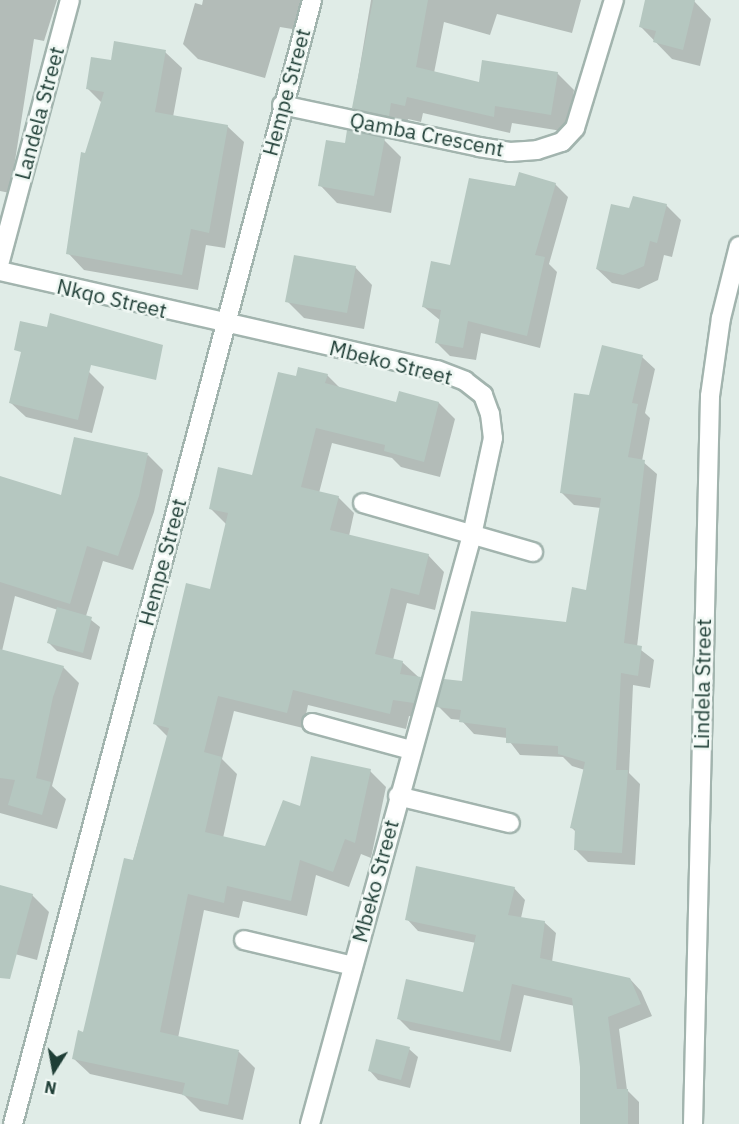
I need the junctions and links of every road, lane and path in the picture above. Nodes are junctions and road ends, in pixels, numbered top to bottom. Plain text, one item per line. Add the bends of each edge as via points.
1 (70, 0) edge
2 (312, 0) edge
3 (614, 0) edge
4 (282, 105) junction
5 (739, 246) edge
6 (0, 261) edge
7 (0, 271) edge
8 (224, 324) junction
9 (363, 503) dead end
10 (472, 535) junction
11 (533, 552) dead end
12 (312, 723) dead end
13 (411, 750) junction
14 (398, 796) junction
15 (510, 823) dead end
16 (244, 940) dead end
17 (353, 966) junction
18 (13, 1124) edge
19 (310, 1124) edge
20 (693, 1124) edge

1 - 6 street, Landela Street
2 - 4 street, Hempe Street
3 - 4 street, Qamba Crescent via 575,128 561,142 537,150 510,152 479,147
4 - 8 street, Hempe Street
5 - 20 street, Lindela Street via 719,328 710,396
7 - 8 street, Nkqo Street
8 - 10 street, Mbeko Street via 437,370 465,381 483,395 493,438
8 - 18 street, Hempe Street
9 - 10 street
10 - 11 street
10 - 13 street, Mbeko Street
12 - 13 street
13 - 14 street, Mbeko Street
14 - 15 street, Mbeko Street
14 - 17 street, Mbeko Street
16 - 17 street, Mbeko Street
17 - 19 street, Mbeko Street

